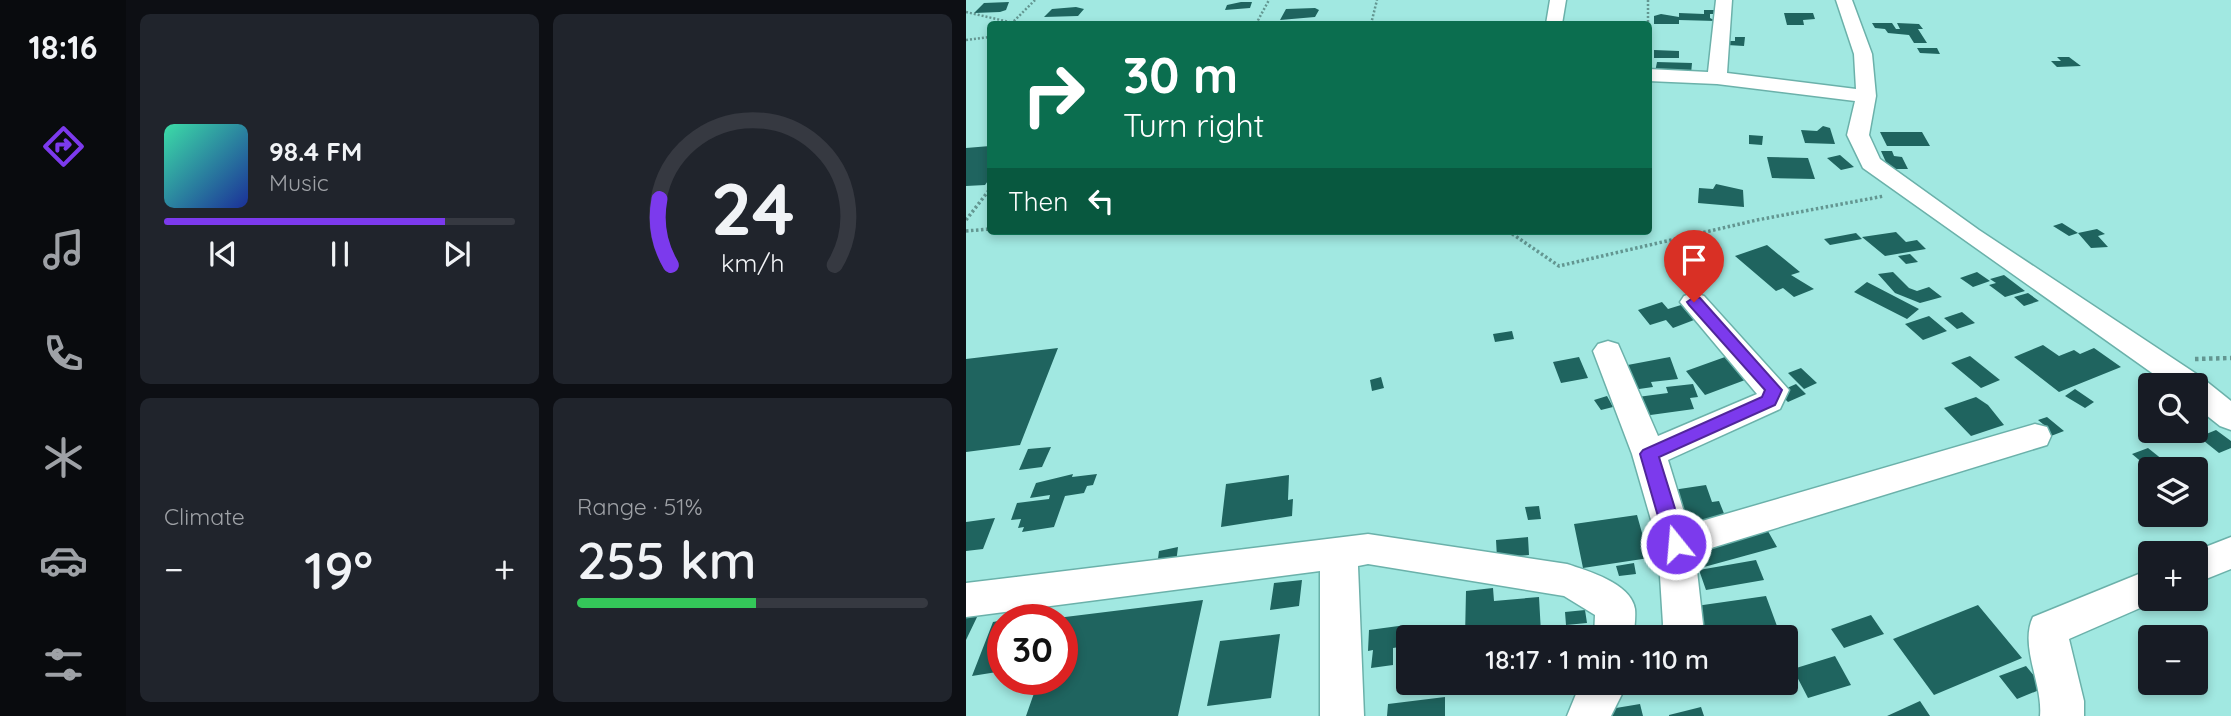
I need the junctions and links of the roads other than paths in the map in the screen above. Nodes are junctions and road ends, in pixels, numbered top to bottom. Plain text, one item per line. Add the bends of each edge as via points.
1 (1558, 0) edge
2 (1724, 0) edge
3 (1844, 0) edge
4 (1555, 21) edge
5 (1652, 75) edge
6 (1717, 78) junction
7 (1866, 96) junction
8 (1694, 302) dead end
9 (1608, 351) dead end
10 (2173, 373) edge
11 (2208, 400) edge
12 (2231, 418) edge
13 (2035, 436) dead end
14 (1649, 454) junction
15 (1676, 544) junction
16 (1339, 551) junction
17 (2231, 553) edge
18 (2208, 562) edge
19 (2138, 592) edge
20 (966, 600) edge
21 (1614, 625) edge
22 (1683, 625) edge
23 (1598, 695) edge
24 (1342, 716) edge
25 (1589, 716) edge
26 (2062, 716) edge

1 - 4 street
2 - 6 street
3 - 7 street via 1863,54
5 - 6 street
6 - 7 street
7 - 10 street via 1858,135 1871,163
8 - 14 street via 1774,390 1769,401
9 - 14 street
11 - 12 street
13 - 15 street
14 - 15 street
15 - 22 street
16 - 20 street
16 - 21 street via 1368,549 1567,580 1615,607
16 - 24 street
17 - 18 street
19 - 26 street via 2047,630 2063,701
23 - 25 street

